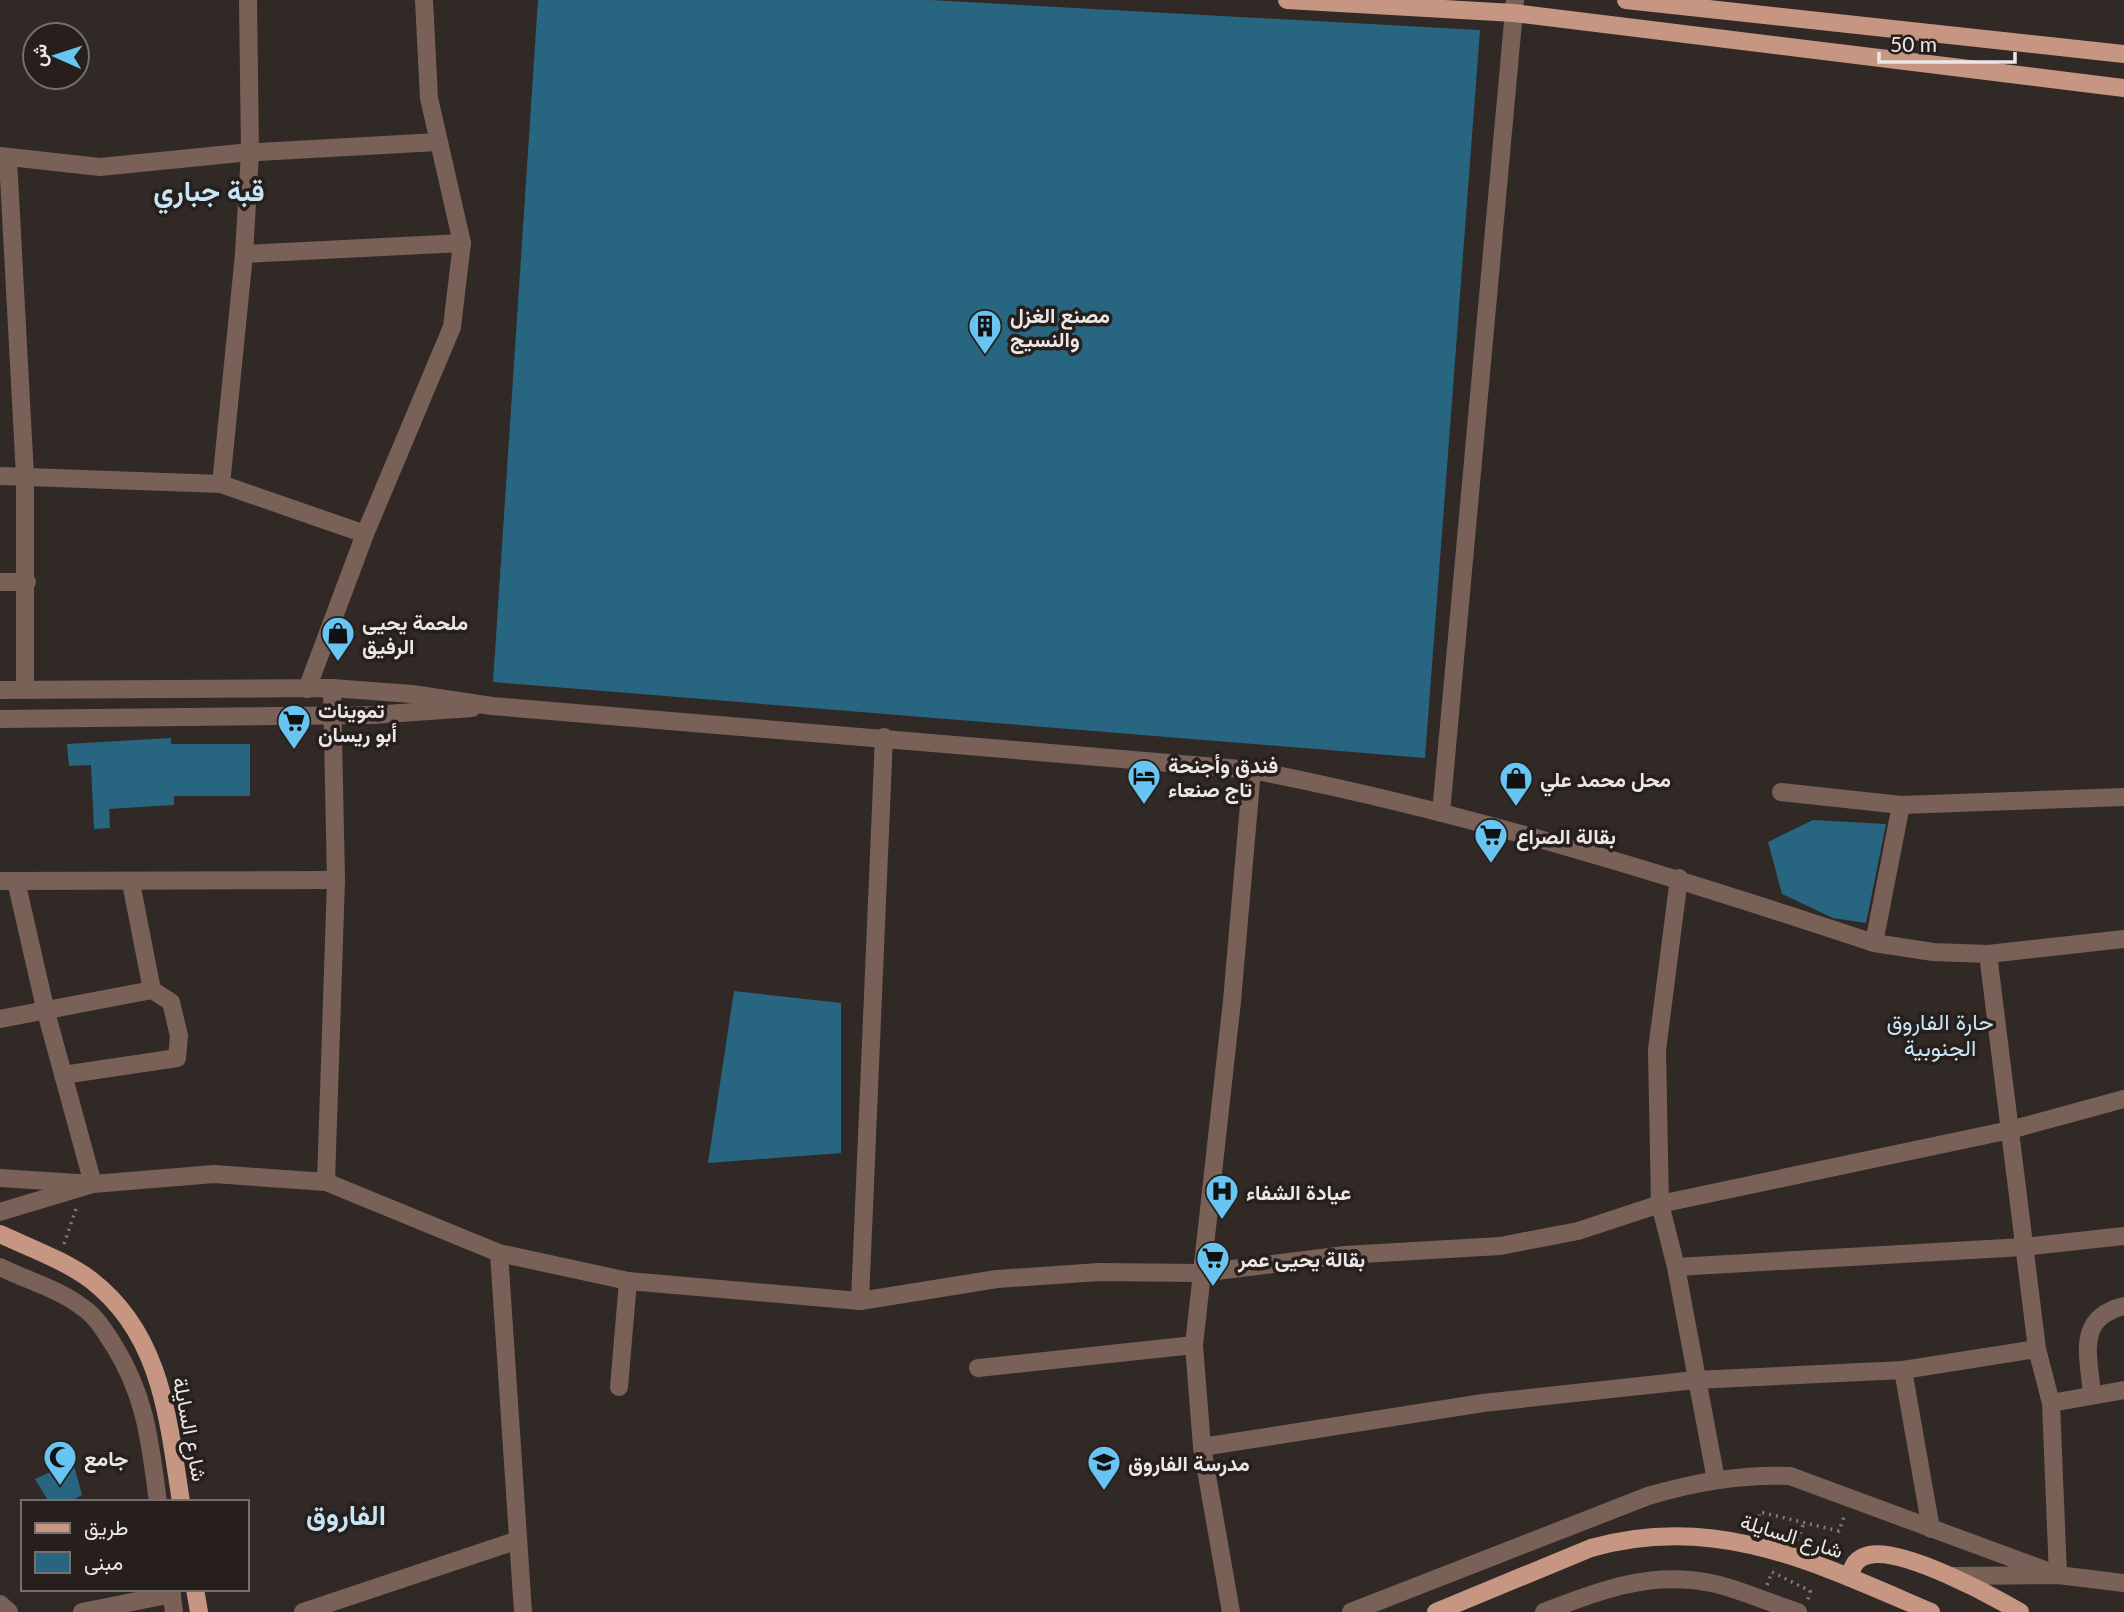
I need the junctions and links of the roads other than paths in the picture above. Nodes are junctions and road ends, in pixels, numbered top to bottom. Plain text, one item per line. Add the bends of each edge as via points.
1 (248, 0) edge
2 (424, 0) edge
3 (1287, 0) edge
4 (1626, 0) edge
5 (1515, 7) edge
6 (2124, 54) edge
7 (2124, 88) edge
8 (438, 142) junction
9 (250, 152) junction
10 (4, 157) edge
11 (462, 243) junction
12 (244, 254) junction
13 (0, 476) edge
14 (25, 476) junction
15 (221, 484) junction
16 (365, 534) junction
17 (0, 582) edge
18 (27, 582) junction
19 (332, 688) junction
20 (307, 689) junction
21 (0, 690) edge
22 (25, 690) junction
23 (492, 706) junction
24 (332, 714) junction
25 (0, 719) edge
26 (884, 737) junction
27 (1252, 770) junction
28 (1781, 792) dead end
29 (2124, 797) edge
30 (1901, 805) junction
31 (1441, 813) junction
32 (1679, 878) junction
33 (336, 880) junction
34 (8, 881) edge
35 (131, 883) junction
36 (2122, 941) edge
37 (1874, 943) junction
38 (1989, 954) junction
39 (152, 990) junction
40 (46, 1012) junction
41 (0, 1019) edge
42 (63, 1075) junction
43 (2124, 1099) edge
44 (2011, 1130) junction
45 (0, 1178) edge
46 (326, 1182) junction
47 (93, 1184) junction
48 (1660, 1204) junction
49 (0, 1212) edge
50 (0, 1234) edge
51 (2124, 1236) edge
52 (2023, 1247) junction
53 (499, 1253) junction
54 (0, 1267) edge
55 (1676, 1267) junction
56 (1200, 1273) junction
57 (628, 1281) junction
58 (860, 1301) junction
59 (2124, 1306) edge
60 (1194, 1345) junction
61 (2037, 1349) junction
62 (978, 1368) dead end
63 (1903, 1370) junction
64 (1695, 1380) junction
65 (620, 1387) dead end
66 (2124, 1390) edge
67 (2092, 1395) junction
68 (2051, 1403) junction
69 (1202, 1447) junction
70 (1716, 1480) junction
71 (158, 1500) edge
72 (181, 1500) edge
73 (1931, 1529) junction
74 (518, 1540) junction
75 (2058, 1575) junction
76 (1953, 1576) junction
77 (1849, 1577) junction
78 (2124, 1583) edge
79 (171, 1591) edge
80 (195, 1591) edge
81 (134, 1595) edge
82 (0, 1604) edge
83 (1761, 1606) edge
84 (9, 1612) edge
85 (82, 1612) edge
86 (174, 1612) edge
87 (199, 1612) edge
88 (303, 1612) edge
89 (523, 1612) edge
90 (1231, 1612) edge
91 (1351, 1612) edge
92 (1436, 1612) edge
93 (1544, 1612) edge
94 (1798, 1612) edge
95 (1931, 1612) edge
96 (2020, 1612) edge

1 - 9 street
2 - 8 street via 429,97
3 - 5 main road
4 - 6 main road
5 - 7 main road
5 - 31 street
8 - 9 street
8 - 11 street
9 - 10 street via 100,167
9 - 12 street
10 - 14 street
11 - 12 street
11 - 16 street via 452,327
12 - 15 street
13 - 14 street
14 - 15 street
14 - 18 street
15 - 16 street
16 - 20 street
17 - 18 street
18 - 22 street
19 - 20 street
19 - 23 street
19 - 24 street
20 - 22 street
21 - 22 street
23 - 24 street via 412,714
23 - 26 street
24 - 25 street
24 - 33 street
26 - 27 street
26 - 58 street
27 - 31 street
27 - 56 street via 1232,1001
28 - 30 street
29 - 30 street
30 - 37 street
31 - 32 street
32 - 37 street
32 - 48 street via 1657,1050
33 - 35 street
33 - 46 street
34 - 35 street
34 - 40 street
35 - 39 street
36 - 38 street
37 - 38 street
38 - 44 street
39 - 40 street
39 - 42 street via 171,1002 179,1035 177,1058
40 - 41 street
40 - 42 street
42 - 47 street
43 - 44 street
44 - 48 street
44 - 52 street
45 - 47 street
46 - 47 street via 214,1174
46 - 53 street
47 - 49 street
48 - 55 street
48 - 56 street via 1578,1231 1500,1246 1345,1255
50 - 72 main road, شارع السايلة via 68,1265 128,1317 143,1340 163,1390
51 - 52 street
52 - 55 street
52 - 61 street
53 - 57 street
53 - 74 street
54 - 71 street via 71,1299 103,1328 130,1370 142,1401
55 - 64 street
56 - 58 street via 1099,1272 997,1279
56 - 60 street
57 - 58 street
57 - 65 street
59 - 67 street via 2093,1322 2088,1338
60 - 62 street
60 - 69 street
61 - 63 street
61 - 68 street
63 - 64 street
63 - 73 street
64 - 69 street via 1483,1404
64 - 70 street
66 - 67 street
67 - 68 street
68 - 75 street
69 - 90 street
70 - 73 street via 1790,1476
70 - 91 street via 1648,1496
73 - 75 street
74 - 88 street
74 - 89 street
75 - 76 street
75 - 78 street
76 - 77 main road via 1877,1554 1853,1564
76 - 96 main road
77 - 92 main road, شارع السايلة via 1751,1542 1694,1534 1642,1536 1591,1548
77 - 95 main road, شارع السايلة
79 - 81 street
79 - 86 street
80 - 87 main road
81 - 85 street
82 - 84 street
83 - 93 street via 1713,1583 1648,1579 1611,1586
83 - 94 street

